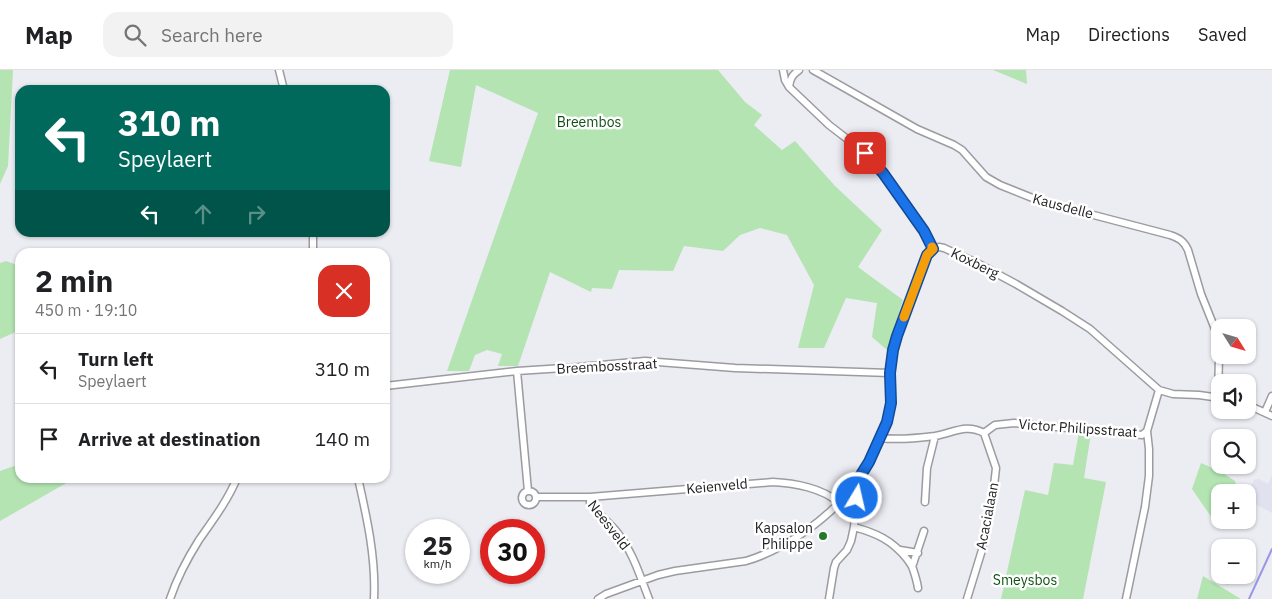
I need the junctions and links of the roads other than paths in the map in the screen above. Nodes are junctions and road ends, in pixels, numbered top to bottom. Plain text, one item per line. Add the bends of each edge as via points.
1 (279, 70) edge
2 (783, 70) edge
3 (799, 70) edge
4 (813, 70) edge
5 (283, 85) edge
6 (789, 87) junction
7 (933, 249) junction
8 (517, 371) junction
9 (890, 373) junction
10 (1219, 374) edge
11 (390, 385) edge
12 (1158, 390) junction
13 (1211, 396) edge
14 (1272, 396) edge
15 (1256, 408) edge
16 (1264, 412) junction
17 (1272, 416) edge
18 (1147, 431) junction
19 (984, 433) junction
20 (935, 436) junction
21 (880, 438) junction
22 (235, 483) edge
23 (359, 483) edge
24 (854, 486) junction
25 (528, 491) junction
26 (537, 497) junction
27 (590, 497) junction
28 (839, 502) junction
29 (925, 502) dead end
30 (854, 527) junction
31 (924, 532) dead end
32 (900, 550) junction
33 (918, 553) junction
34 (912, 567) junction
35 (642, 580) junction
36 (918, 588) dead end
37 (170, 599) edge
38 (374, 599) edge
39 (598, 599) edge
40 (649, 599) edge
41 (829, 599) edge
42 (967, 599) edge
43 (1126, 599) edge

1 - 5 street
2 - 6 street
3 - 6 street via 792,75
4 - 10 street, Kausdelle via 917,129 954,145 986,178 1040,201 1181,240 1188,250 1215,329
6 - 7 street via 874,162 924,231
7 - 9 street, Koxberg via 927,255 897,336
7 - 12 street, Koxberg via 944,248 977,262 1062,311 1090,329
8 - 9 street, Breembosstraat via 645,361 735,368
8 - 11 street, Breembosstraat
8 - 25 street, Neesveld
9 - 21 street, Koxberg via 890,412
12 - 13 street, Koxberg
12 - 18 street, Victor Philipsstraat
14 - 16 street
15 - 16 street
16 - 17 street
18 - 19 street, Victor Philipsstraat via 1142,434 1121,433 1014,423 995,425
18 - 43 street via 1149,476
19 - 20 street via 963,428
19 - 42 street, Acacialaan via 996,468 982,550
20 - 21 street
20 - 29 street via 927,468
21 - 24 street, Koxberg
22 - 37 street via 187,560
23 - 38 street via 369,528
24 - 28 street, Koxberg
24 - 30 street via 858,493
25 - 26 street
25 - 26 street, Neesveld via 522,497 523,503 530,506
26 - 27 street, Neesveld
27 - 28 street, Keienveld via 773,482 791,483 830,495
27 - 35 street, Neesveld via 590,503 627,547
28 - 35 street, Koxberg via 801,534 757,558 675,571
30 - 32 street via 882,537
30 - 41 street via 847,550 836,562
31 - 33 street
32 - 33 street
32 - 34 street
33 - 34 street
34 - 36 street
35 - 39 street, Koxberg
35 - 40 street, Neesveld

